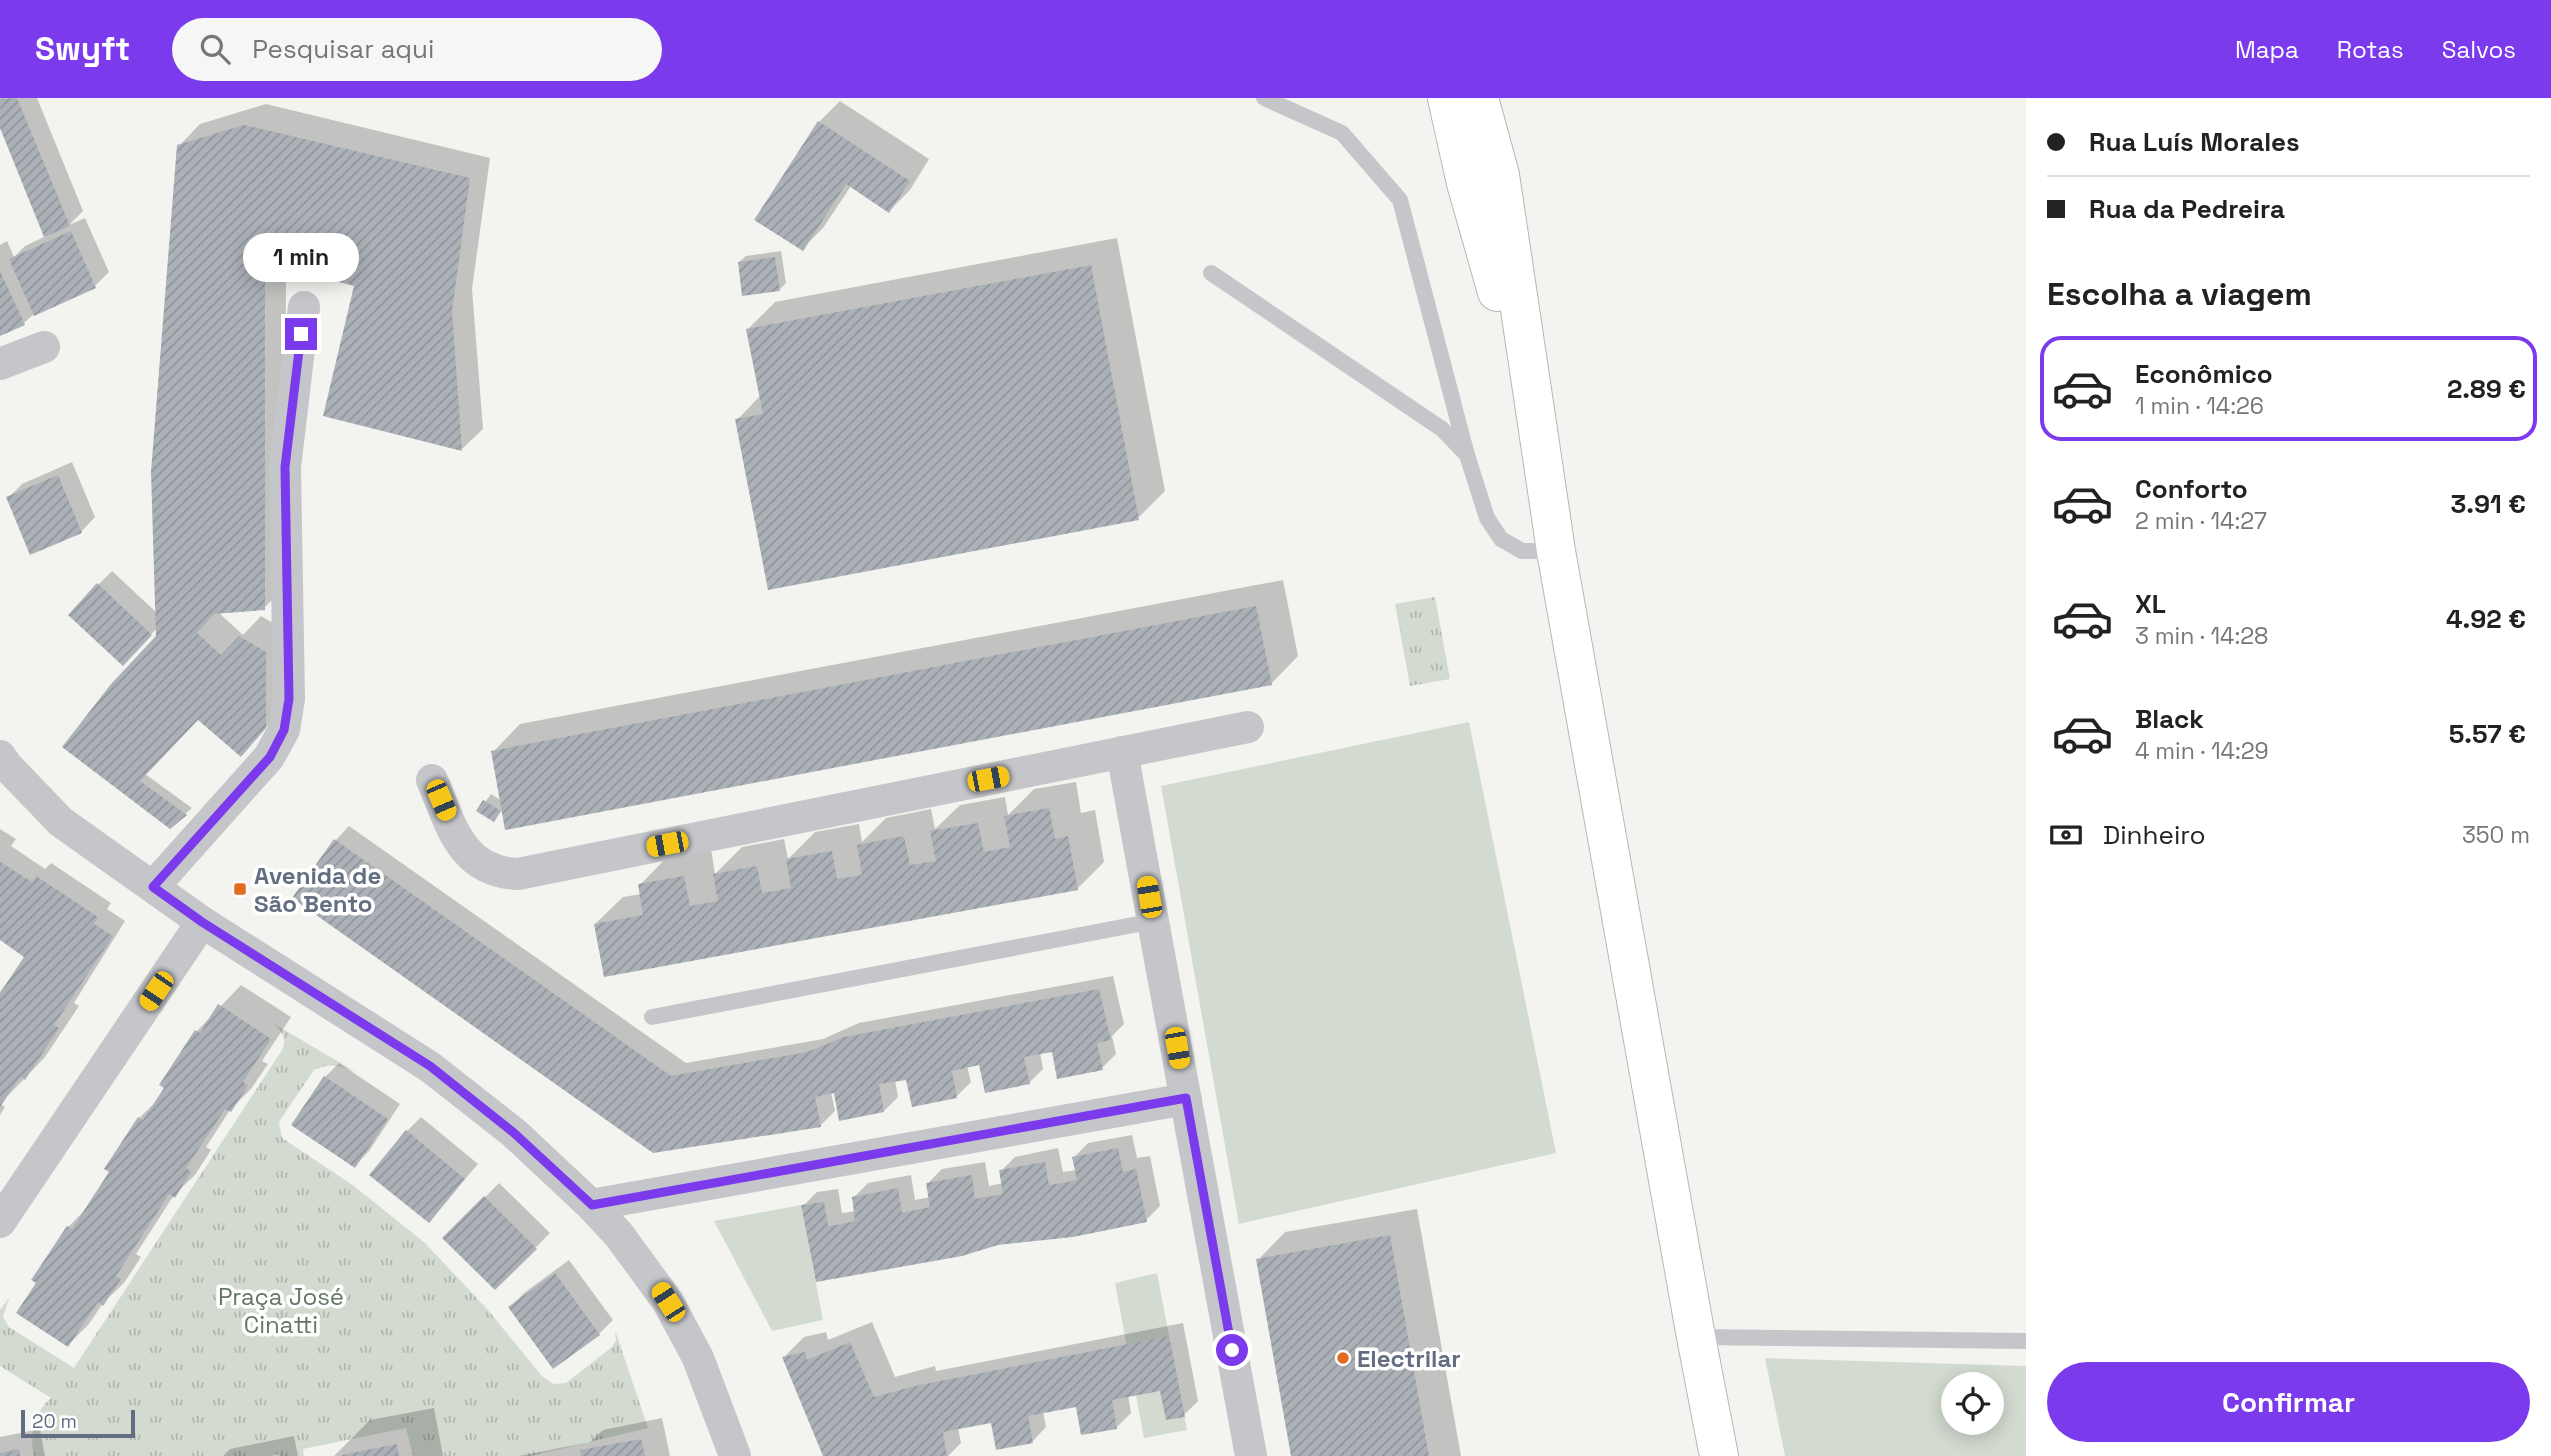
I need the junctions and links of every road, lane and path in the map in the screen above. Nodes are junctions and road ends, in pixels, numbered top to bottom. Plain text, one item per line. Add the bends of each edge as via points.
1 (1264, 98) edge
2 (1447, 98) edge
3 (1479, 98) edge
4 (1211, 273) dead end
5 (304, 307) dead end
6 (44, 347) dead end
7 (0, 364) edge
8 (1534, 417) junction
9 (1467, 455) junction
10 (1556, 551) junction
11 (1248, 727) dead end
12 (1122, 752) junction
13 (0, 755) edge
14 (432, 780) dead end
15 (153, 887) junction
16 (1154, 921) junction
17 (202, 922) junction
18 (652, 1017) dead end
19 (1186, 1098) junction
20 (592, 1205) junction
21 (0, 1222) edge
22 (1696, 1337) junction
23 (2026, 1341) edge
24 (735, 1456) edge
25 (1251, 1456) edge
26 (1719, 1456) edge

1 - 9 lane via 1342,133 1400,200
2 - 8 main road via 1466,183
3 - 8 main road via 1500,175
4 - 9 lane via 1441,429
5 - 15 street via 285,467 289,699 284,730 258,772
6 - 7 street
8 - 10 main road
9 - 10 lane via 1487,519 1502,540 1522,551
10 - 22 main road
11 - 12 street
12 - 14 street via 518,874 485,867 469,854 458,840
12 - 16 street
13 - 15 street via 61,822
15 - 17 street
16 - 18 lane
16 - 19 street
17 - 20 street via 430,1066 514,1133
17 - 21 street
19 - 20 street
19 - 25 street
20 - 24 street via 620,1235 668,1302 698,1358
22 - 23 lane
22 - 26 main road

